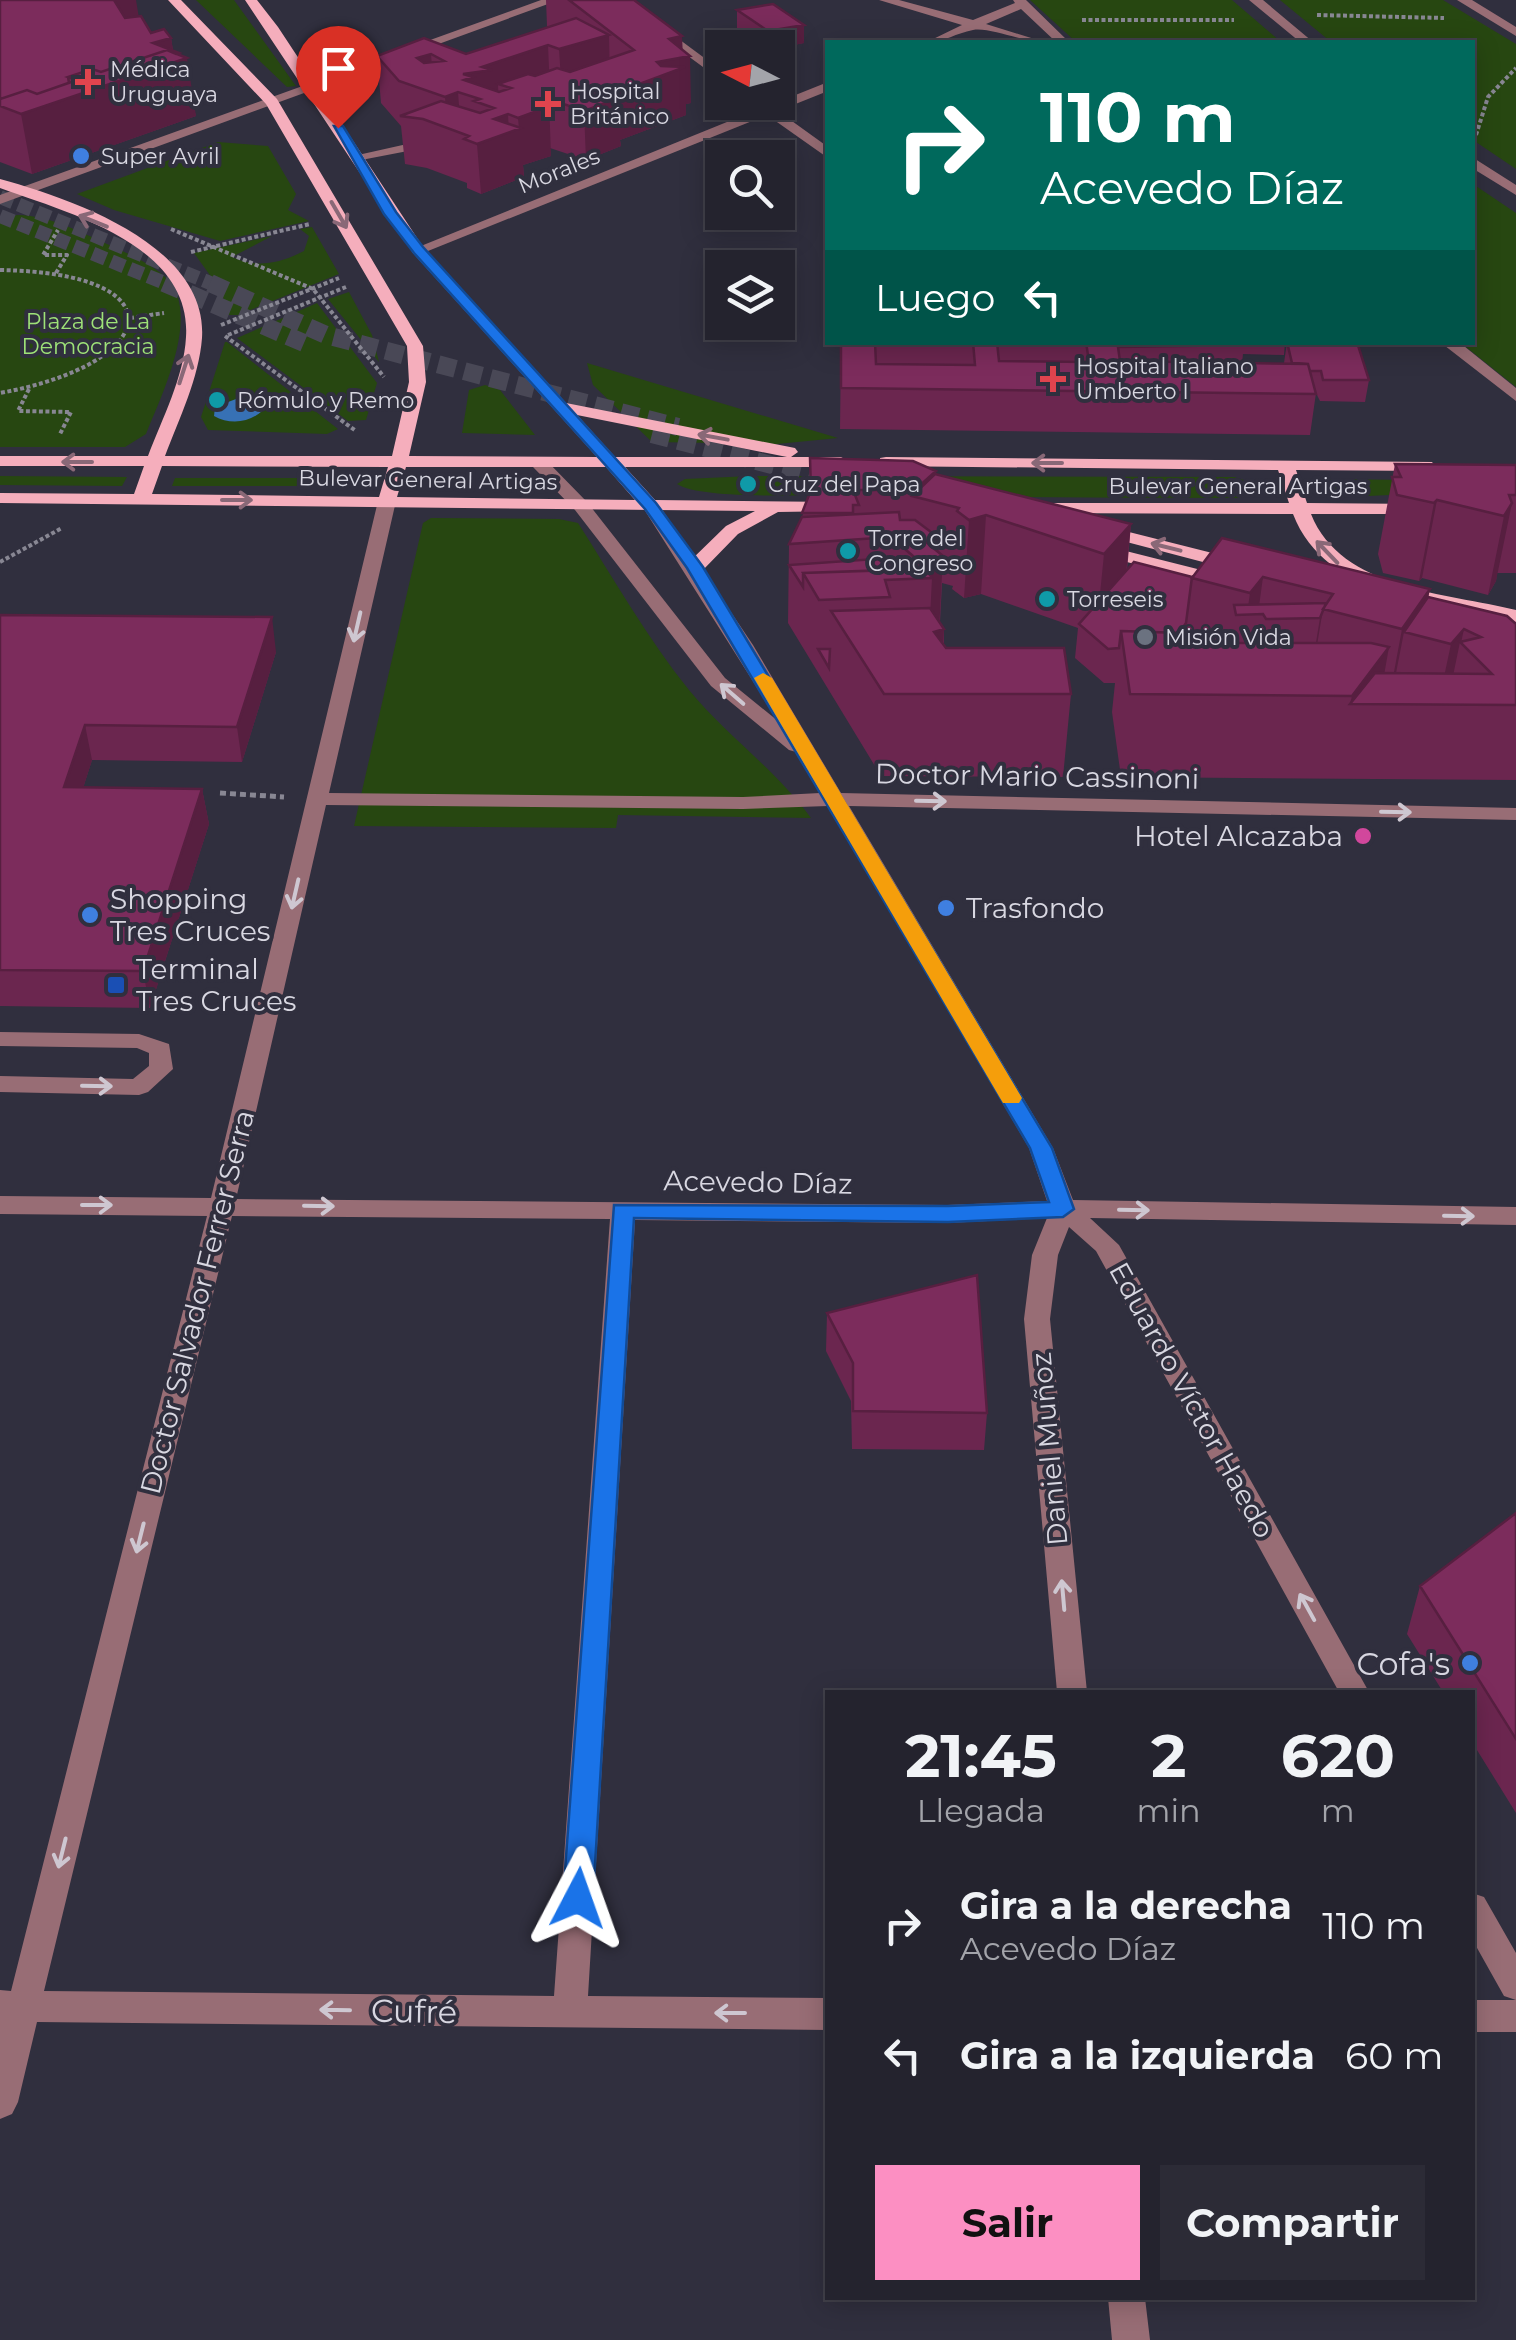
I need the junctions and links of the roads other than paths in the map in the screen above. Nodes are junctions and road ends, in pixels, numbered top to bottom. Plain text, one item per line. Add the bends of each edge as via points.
1 (174, 0) edge
2 (251, 0) edge
3 (553, 0) edge
4 (618, 0) edge
5 (885, 0) edge
6 (1255, 0) edge
7 (1463, 0) edge
8 (1021, 2) edge
9 (1516, 17) edge
10 (1494, 19) junction
11 (478, 26) junction
12 (974, 26) junction
13 (1516, 32) edge
14 (510, 36) edge
15 (938, 40) edge
16 (1030, 40) edge
17 (1061, 40) edge
18 (1305, 40) edge
19 (705, 64) edge
20 (314, 86) junction
21 (825, 87) edge
22 (795, 96) edge
23 (272, 102) junction
24 (729, 120) edge
25 (782, 120) edge
26 (434, 142) edge
27 (825, 152) edge
28 (356, 156) junction
29 (1475, 162) edge
30 (0, 183) edge
31 (1516, 191) edge
32 (23, 192) junction
33 (0, 200) edge
34 (418, 250) junction
35 (1452, 345) edge
36 (1516, 396) edge
37 (558, 406) junction
38 (0, 462) edge
39 (154, 462) junction
40 (397, 462) junction
41 (844, 462) junction
42 (538, 463) junction
43 (610, 464) junction
44 (1285, 465) junction
45 (1436, 466) edge
46 (0, 498) edge
47 (141, 499) junction
48 (387, 502) junction
49 (1437, 503) edge
50 (581, 506) junction
51 (651, 506) junction
52 (781, 507) junction
53 (850, 507) edge
54 (1018, 508) edge
55 (1303, 509) junction
56 (1124, 536) edge
57 (1104, 560) edge
58 (695, 567) junction
59 (1260, 571) edge
60 (1234, 594) edge
61 (1354, 595) edge
62 (1516, 616) edge
63 (1516, 636) edge
64 (808, 756) junction
65 (317, 799) junction
66 (834, 799) junction
67 (1516, 814) edge
68 (0, 1039) edge
69 (0, 1084) edge
70 (0, 1204) edge
71 (222, 1205) junction
72 (1063, 1209) junction
73 (622, 1210) junction
74 (1516, 1216) edge
75 (1072, 1690) edge
76 (1353, 1690) edge
77 (1475, 1911) edge
78 (1516, 1985) edge
79 (12, 2006) edge
80 (570, 2012) junction
81 (825, 2014) edge
82 (1475, 2016) edge
83 (1516, 2016) edge
84 (0, 2102) edge
85 (1127, 2300) edge
86 (1131, 2340) edge

1 - 23 main road
2 - 20 main road
3 - 11 street
4 - 19 street
5 - 12 street
6 - 18 street
7 - 10 street
8 - 12 street
8 - 17 street
9 - 10 street
10 - 13 street
11 - 14 street
11 - 20 street
12 - 15 street
12 - 16 street
20 - 23 street
20 - 28 main road
21 - 22 street, Morales
23 - 32 street
23 -> 40 main road via 415,346 420,364
24 - 34 street, Morales
25 - 27 street
26 - 28 street
28 - 34 main road
29 - 31 street
30 - 32 main road
32 - 33 street
39 -> 32 main road via 194,340 182,281 146,246
34 - 37 main road
35 - 36 street
41 -> 37 main road
37 - 43 main road
39 -> 38 main road, Bulevar General Artigas
39 - 40 main road, Bulevar General Artigas
39 - 47 main road
40 - 42 main road, Bulevar General Artigas
40 - 48 main road
41 - 43 main road, Bulevar General Artigas
44 -> 41 main road, Bulevar General Artigas
42 - 43 main road, Bulevar General Artigas
42 - 50 street, Eduardo Víctor Haedo
43 - 51 main road
44 - 45 main road, Bulevar General Artigas
44 - 55 main road
46 - 47 main road, Bulevar General Artigas
47 -> 48 main road, Bulevar General Artigas
48 - 50 main road, Bulevar General Artigas
48 -> 65 street, Doctor Salvador Ferrer Serra
49 - 55 main road, Bulevar General Artigas
50 - 51 main road, Bulevar General Artigas
64 -> 50 street, Eduardo Víctor Haedo via 718,682
51 - 52 main road, Bulevar General Artigas
51 - 58 street, Eduardo Víctor Haedo
52 - 53 main road, Bulevar General Artigas
52 - 58 main road via 732,530
54 - 55 main road, Bulevar General Artigas
62 -> 55 main road via 1352,572 1318,546
59 -> 56 main road
57 - 60 main road
58 - 64 street, Eduardo Víctor Haedo
61 - 63 main road
64 - 66 street, Eduardo Víctor Haedo
65 - 66 street, Doctor Mario Cassinoni
65 -> 71 street, Doctor Salvador Ferrer Serra
66 -> 67 street, Doctor Mario Cassinoni
66 - 72 street, Eduardo Víctor Haedo via 1041,1148
69 -> 68 street via 140,1087 162,1069 161,1049 139,1041
70 -> 71 street, Acevedo Díaz
71 -> 73 street, Acevedo Díaz
71 -> 79 street, Doctor Salvador Ferrer Serra
72 - 73 street, Acevedo Díaz
72 -> 74 street, Acevedo Díaz
75 -> 72 street, Daniel Muñoz via 1037,1319 1045,1255
76 -> 72 street, Eduardo Víctor Haedo via 1106,1246
73 - 80 street
77 - 78 street
80 -> 79 street, Cufré
79 - 84 street, Doctor Salvador Ferrer Serra
81 -> 80 street, Cufré
82 - 83 street
85 - 86 street

